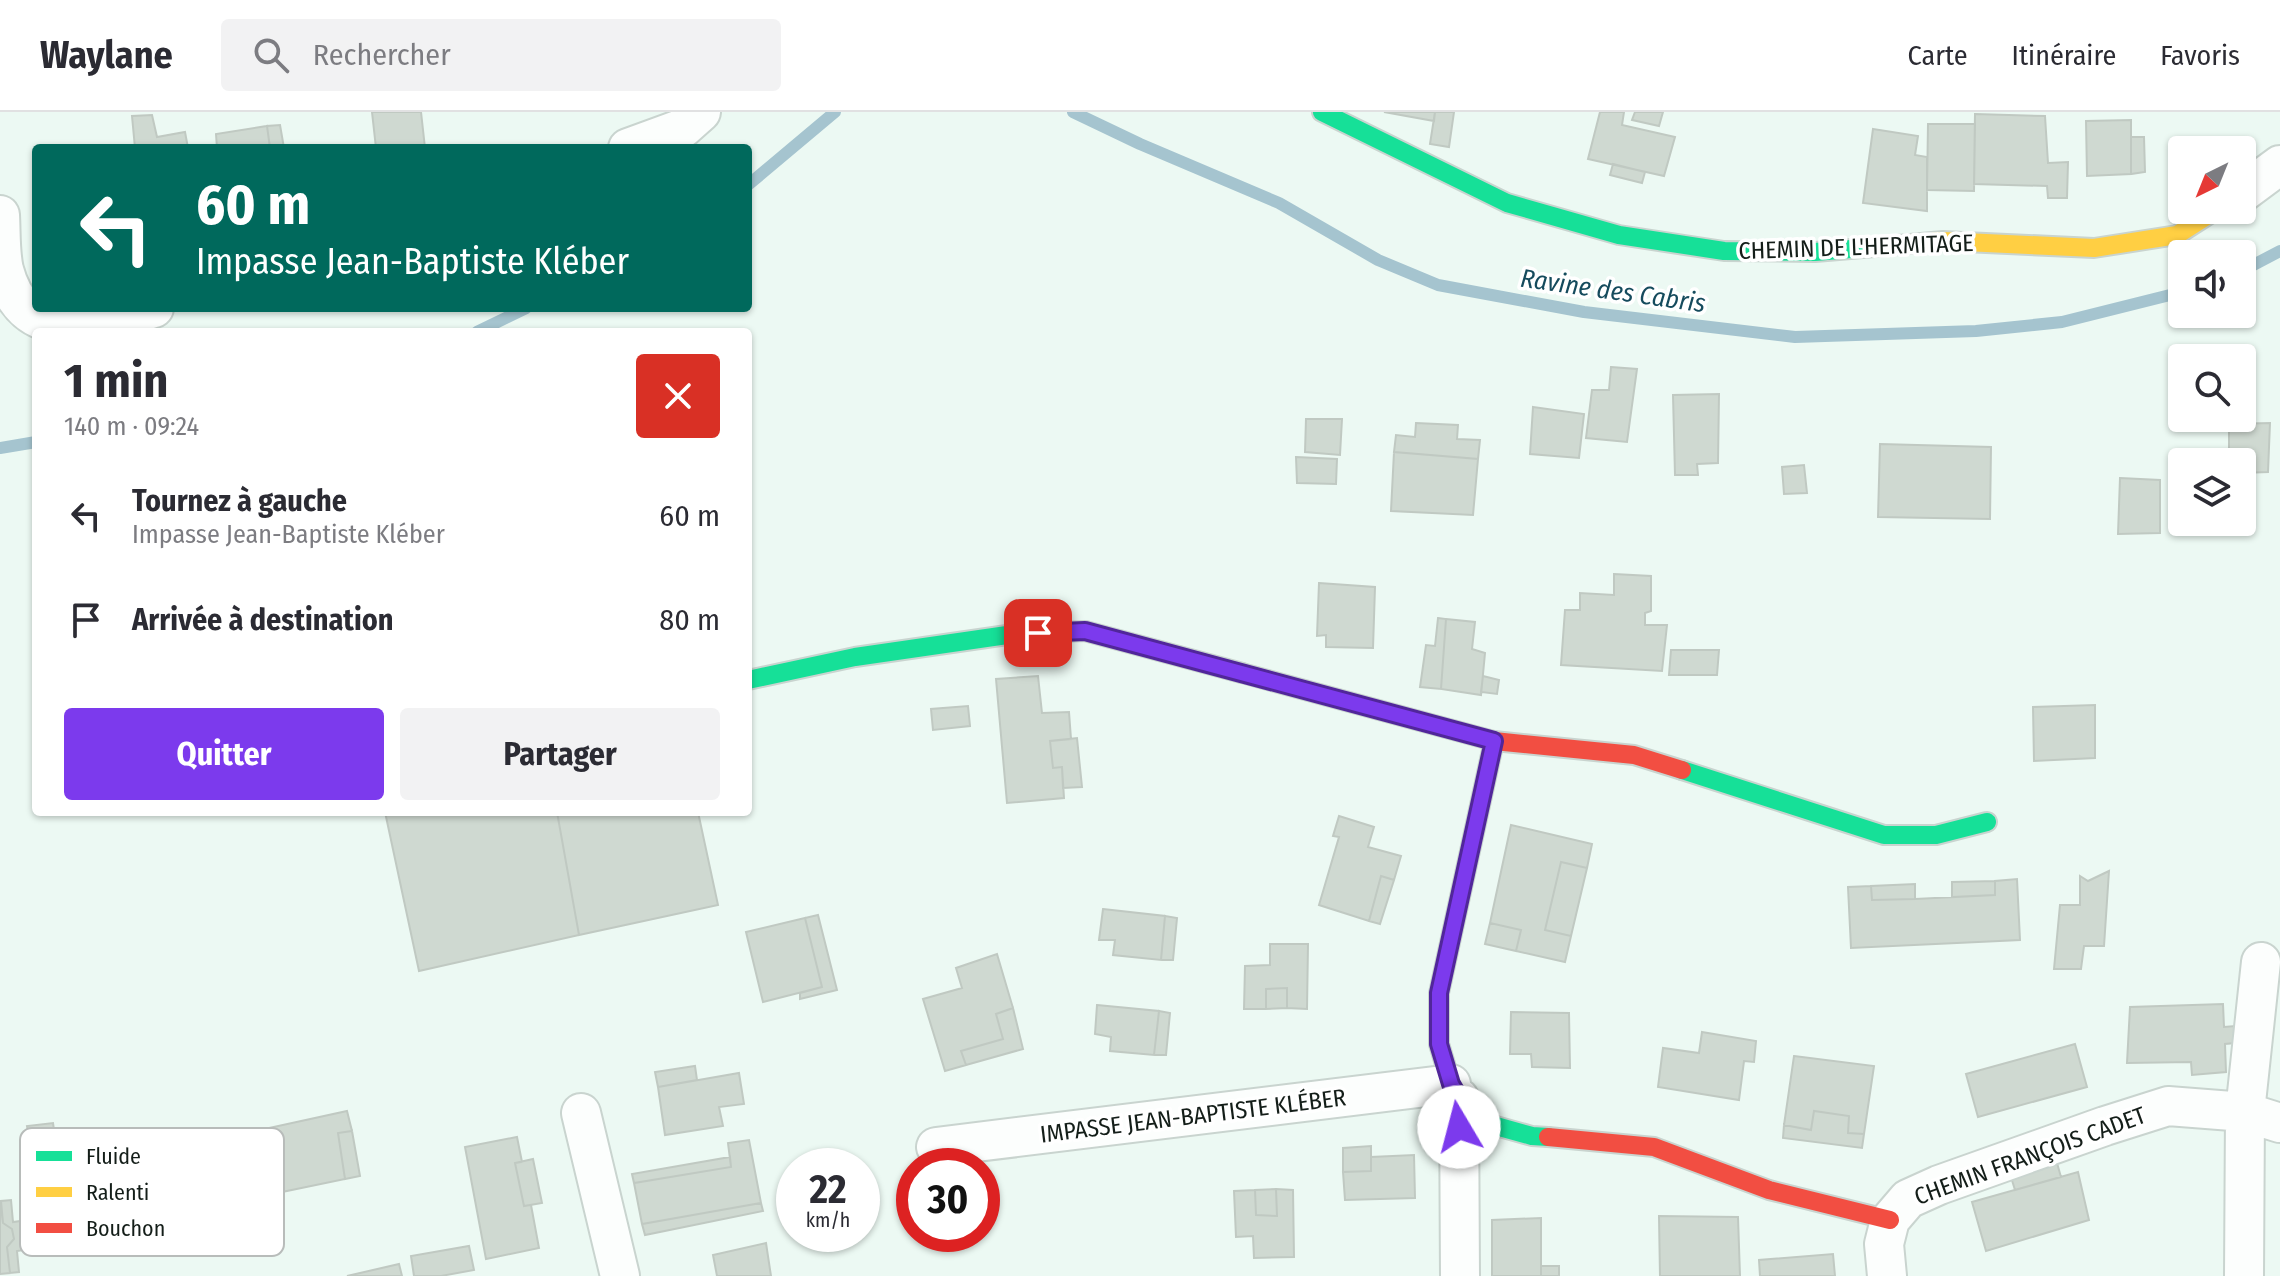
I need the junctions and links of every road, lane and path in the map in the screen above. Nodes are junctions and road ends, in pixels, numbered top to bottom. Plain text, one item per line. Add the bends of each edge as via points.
1 (701, 112) edge
2 (1322, 112) edge
3 (639, 144) edge
4 (2280, 165) edge
5 (2256, 183) edge
6 (0, 215) edge
7 (2194, 224) edge
8 (140, 312) edge
9 (12, 317) edge
10 (752, 679) edge
11 (1494, 741) junction
12 (1987, 822) dead end
13 (2261, 962) dead end
14 (1455, 1091) junction
15 (581, 1113) dead end
16 (2262, 1118) edge
17 (936, 1147) dead end
18 (1890, 1220) junction
19 (620, 1276) edge
20 (1460, 1276) edge
21 (1887, 1276) edge
22 (2244, 1276) edge

1 - 3 street via 683,128
2 - 7 street, CHEMIN DE L'HERMITAGE via 1507,203 1619,235 1724,251 1815,252 1943,241 2094,248 2177,235
4 - 5 street
6 - 9 street
8 - 9 street via 74,327
10 - 11 street via 855,657 1014,634 1085,631
11 - 12 street via 1634,755 1884,835 1936,835
11 - 14 street via 1439,993 1439,1044
13 - 16 street
14 - 17 street, IMPASSE JEAN-BAPTISTE KLÉBER
14 - 18 street via 1469,1112 1496,1126 1532,1136 1654,1147 1769,1190
14 - 20 street
15 - 19 street
16 - 18 street, CHEMIN FRANÇOIS CADET via 2168,1106 1939,1185 1908,1199
16 - 22 street
18 - 21 street, CHEMIN FRANÇOIS CADET via 1884,1244

